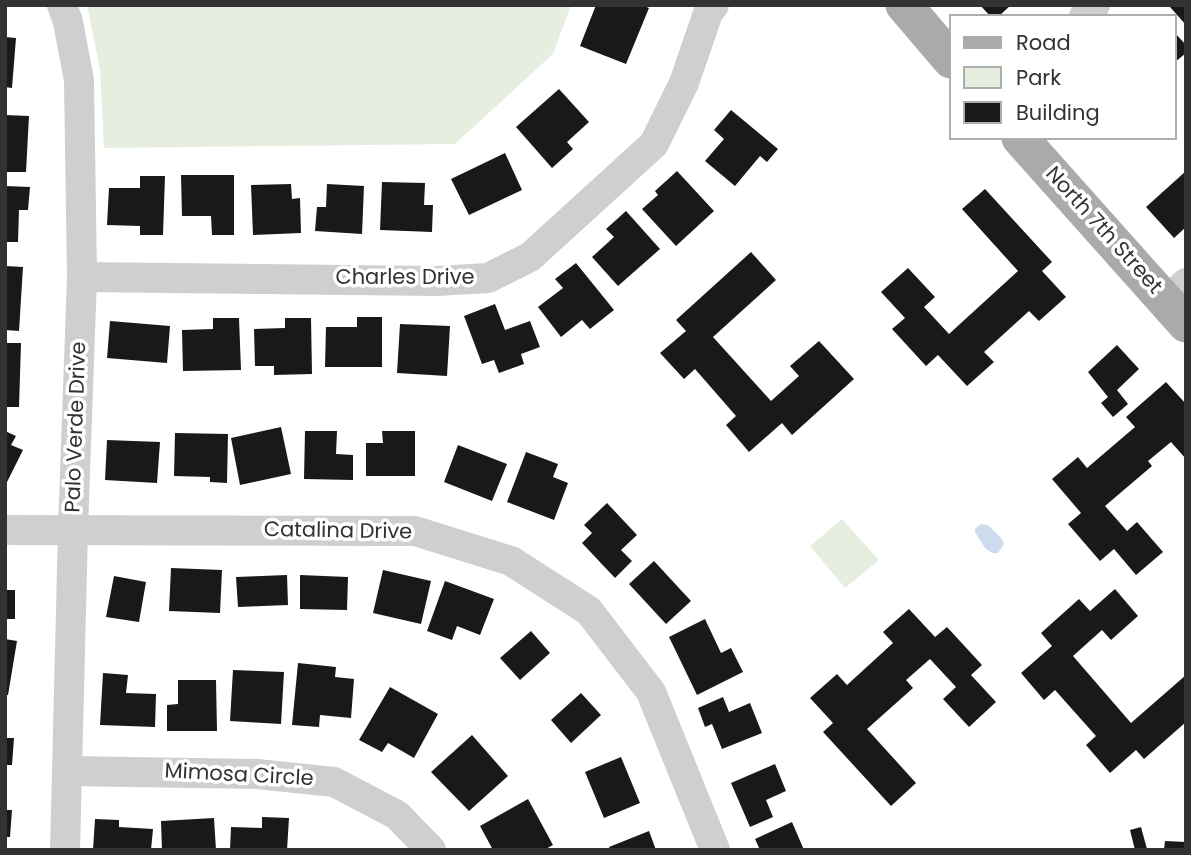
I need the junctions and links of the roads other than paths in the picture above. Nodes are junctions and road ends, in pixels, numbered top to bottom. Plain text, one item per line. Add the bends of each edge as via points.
1 (62, 5) edge
2 (714, 5) edge
3 (904, 5) edge
4 (950, 59) edge
5 (1022, 140) edge
6 (82, 277) junction
7 (1179, 303) edge
8 (73, 529) junction
9 (5, 530) edge
10 (67, 771) junction
11 (65, 850) edge
12 (431, 850) edge
13 (715, 850) edge

1 - 6 street, Palo Verde Drive via 79,80
2 - 6 street, Charles Drive via 654,144 530,257 488,278
3 - 4 main road
5 - 7 main road, North 7th Street
6 - 8 street, Palo Verde Drive
8 - 9 street, Catalina Drive
8 - 10 street, Palo Verde Drive
8 - 13 street, Catalina Drive via 415,531 511,561 589,611 651,692
10 - 11 street, Palo Verde Drive
10 - 12 street, Mimosa Circle via 257,774 334,782 397,815

